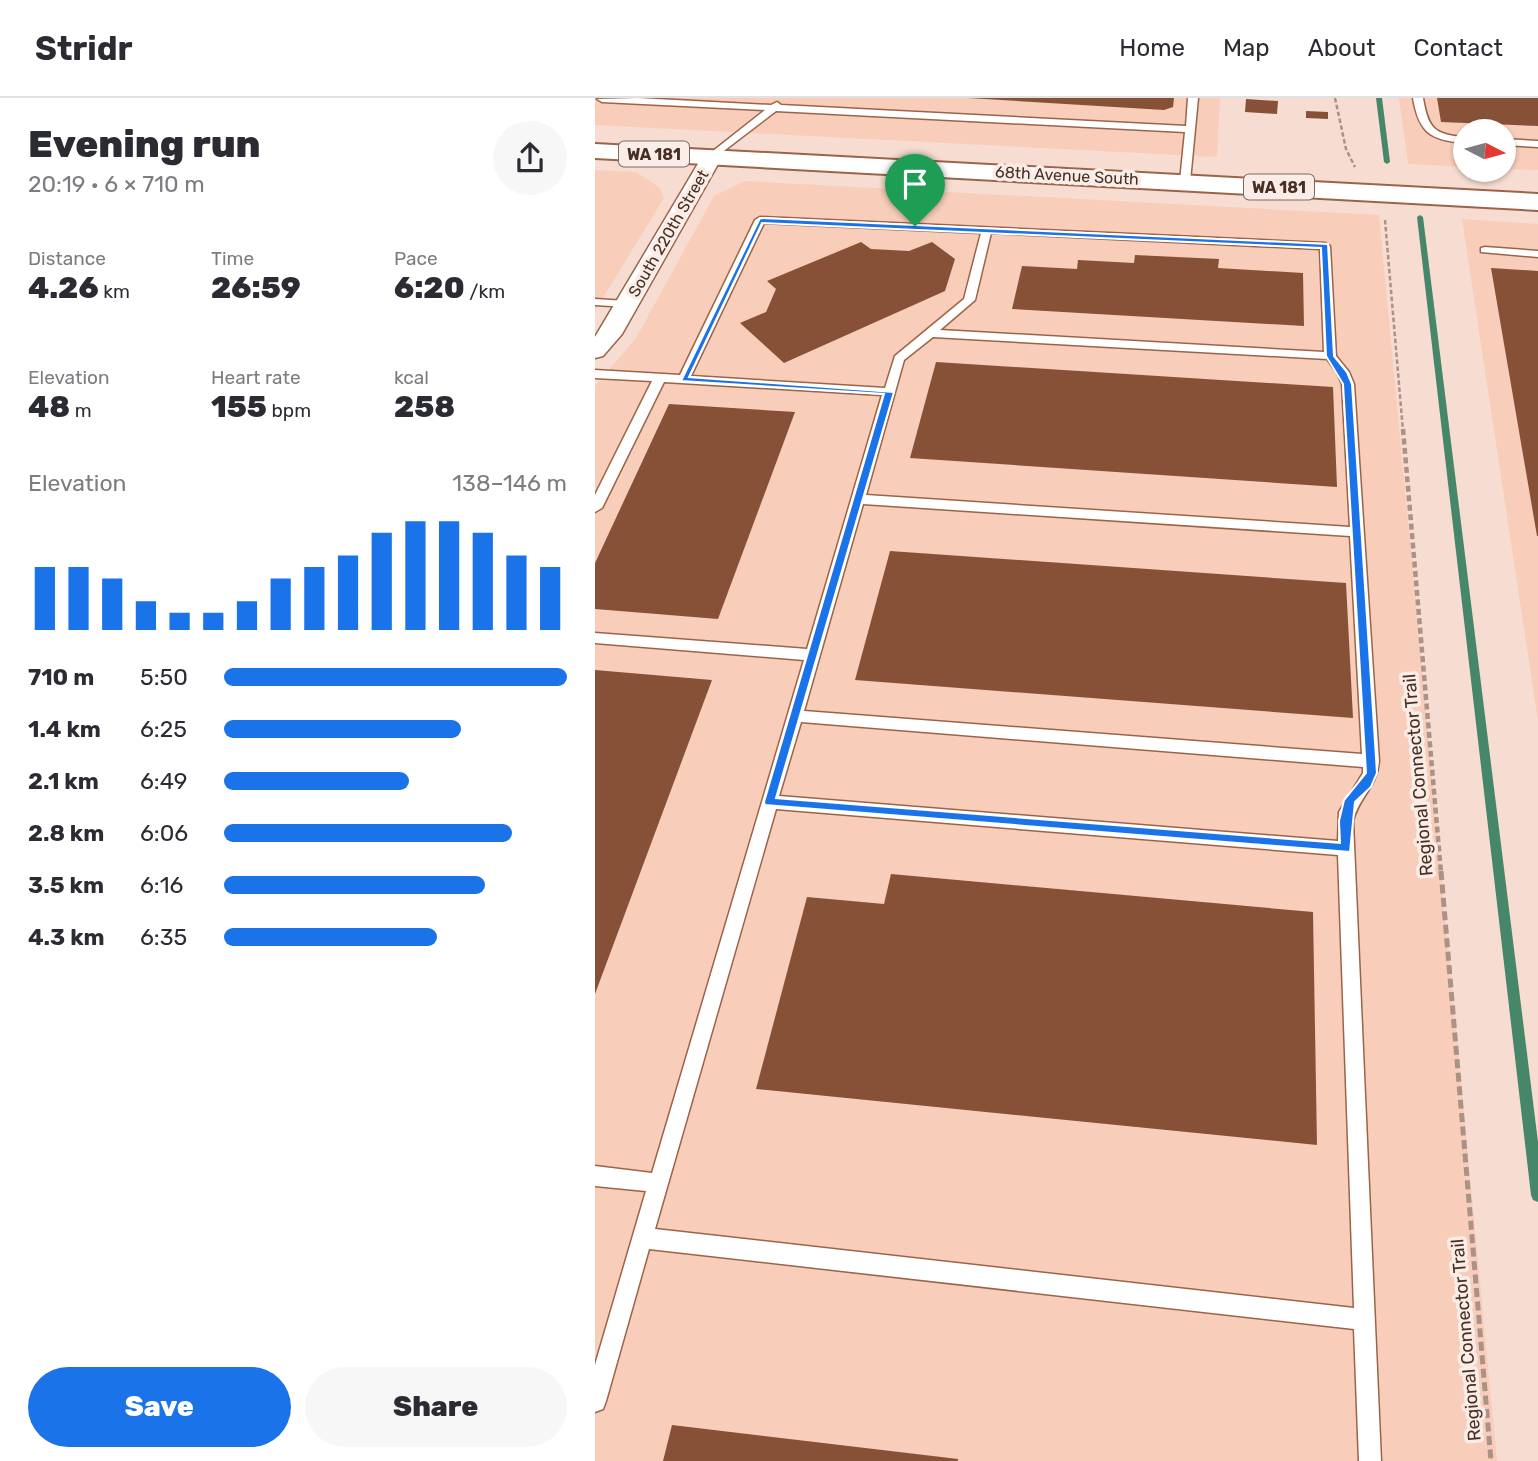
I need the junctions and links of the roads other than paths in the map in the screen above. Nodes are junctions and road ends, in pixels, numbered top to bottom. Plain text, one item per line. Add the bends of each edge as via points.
1 (784, 98) edge
2 (1193, 98) edge
3 (1419, 98) edge
4 (602, 99) edge
5 (774, 108) junction
6 (1190, 129) junction
7 (1453, 138) edge
8 (1516, 143) edge
9 (1538, 144) edge
10 (595, 150) edge
11 (712, 157) junction
12 (1185, 181) junction
13 (1538, 202) edge
14 (987, 230) junction
15 (1485, 250) dead end
16 (1538, 254) edge
17 (595, 302) edge
18 (627, 304) junction
19 (930, 333) junction
20 (595, 351) edge
21 (1330, 356) junction
22 (595, 374) edge
23 (660, 378) junction
24 (684, 379) junction
25 (890, 392) junction
26 (858, 499) junction
27 (595, 508) edge
28 (1357, 532) junction
29 (595, 638) edge
30 (813, 655) junction
31 (795, 716) junction
32 (1371, 761) junction
33 (769, 802) junction
34 (1346, 849) junction
35 (595, 1176) edge
36 (659, 1183) junction
37 (643, 1238) junction
38 (1365, 1320) junction
39 (595, 1401) edge
40 (1370, 1461) edge

1 - 5 lane, South 220th Street
2 - 6 lane
3 - 7 lane via 1422,124 1432,134
4 - 5 lane
5 - 6 lane
5 - 11 lane, South 220th Street
6 - 12 lane
8 - 9 lane
10 - 11 main road, 68th Avenue South / WA 181
11 - 12 main road, 68th Avenue South / WA 181
11 - 18 street, South 220th Street
12 - 13 main road, 68th Avenue South / WA 181
14 - 19 lane via 969,300
14 - 21 lane via 1325,246
14 - 24 lane via 760,220
15 - 16 lane
17 - 18 lane
18 - 20 street, South 220th Street
19 - 21 lane
19 - 25 lane via 899,359
21 - 28 lane via 1347,384
22 - 23 lane
23 - 24 lane
23 - 27 lane
24 - 25 lane
25 - 26 lane
26 - 28 lane
26 - 30 lane
28 - 32 lane
29 - 30 lane
30 - 31 lane
31 - 32 lane
31 - 33 lane
32 - 34 lane via 1367,784 1350,800
33 - 34 lane
33 - 36 lane
34 - 38 lane
35 - 36 lane
36 - 37 lane
37 - 38 lane
37 - 39 lane
38 - 40 lane

